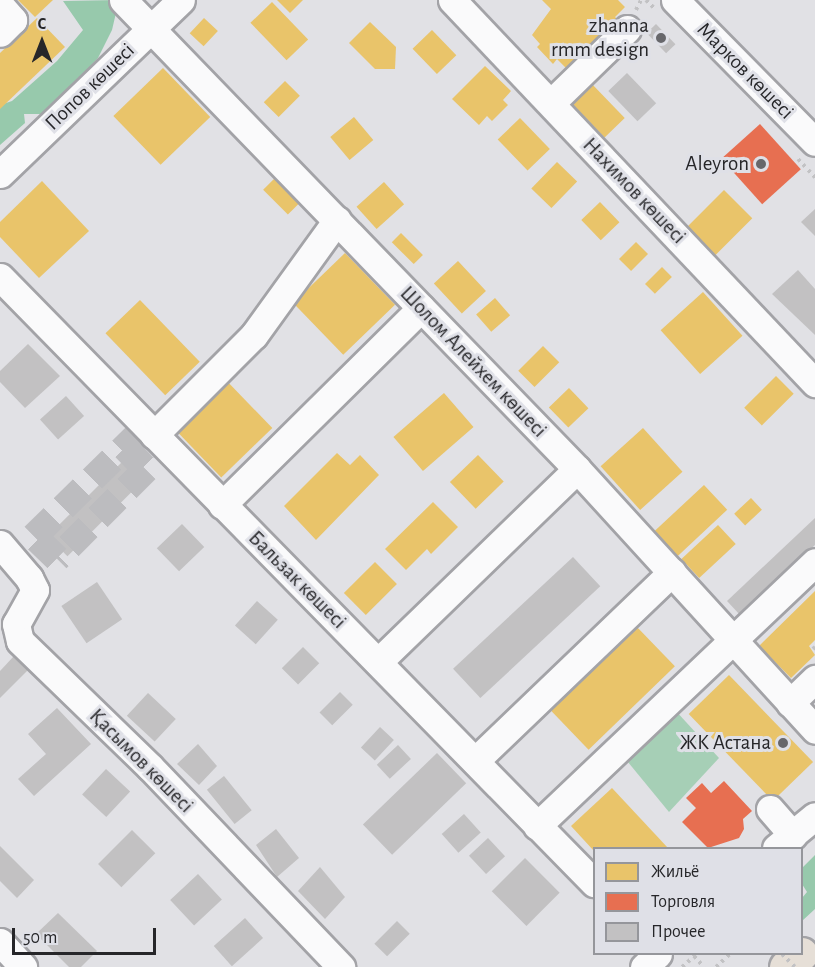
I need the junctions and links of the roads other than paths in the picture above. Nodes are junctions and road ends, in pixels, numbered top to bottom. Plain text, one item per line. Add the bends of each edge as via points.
1 (123, 0) edge
2 (181, 0) edge
3 (453, 0) edge
4 (675, 0) edge
5 (0, 4) edge
6 (152, 27) junction
7 (627, 29) dead end
8 (0, 33) edge
9 (551, 103) junction
10 (815, 142) edge
11 (0, 174) edge
12 (337, 220) junction
13 (0, 277) edge
14 (421, 308) junction
15 (815, 383) edge
16 (154, 435) junction
17 (577, 469) junction
18 (222, 505) junction
19 (0, 544) edge
20 (815, 562) edge
21 (672, 572) junction
22 (733, 641) junction
23 (378, 662) junction
24 (815, 679) edge
25 (790, 703) junction
26 (815, 730) edge
27 (476, 761) junction
28 (770, 809) dead end
29 (815, 816) edge
30 (537, 826) junction
31 (784, 842) edge
32 (593, 881) edge
33 (0, 942) edge
34 (657, 955) edge
35 (23, 967) edge
36 (341, 967) edge
37 (644, 967) edge

1 - 6 street, Шолом Алейхем көшесі
2 - 6 street, Попов көшесі
3 - 9 street, Нахимов көшесі
4 - 10 street, Марков көшесі
5 - 8 street via 13,20
6 - 11 street, Попов көшесі
6 - 12 street, Шолом Алейхем көшесі
7 - 9 street
9 - 15 street, Нахимов көшесі
12 - 14 street, Шолом Алейхем көшесі
12 - 16 street via 254,335
13 - 16 street, Бальзак көшесі
14 - 17 street, Шолом Алейхем көшесі
14 - 18 street
16 - 18 street, Бальзак көшесі
17 - 21 street, Шолом Алейхем көшесі
17 - 23 street
18 - 23 street, Бальзак көшесі
19 - 36 street, Қасымов көшесі via 35,590 16,624 20,641 150,767
20 - 22 street
21 - 22 street, Шолом Алейхем көшесі
21 - 27 street
22 - 25 street, Шолом Алейхем көшесі
22 - 30 street
23 - 27 street, Бальзак көшесі
24 - 25 street
25 - 26 street, Шолом Алейхем көшесі
27 - 30 street, Бальзак көшесі
28 - 31 street
29 - 31 street
30 - 32 street, Бальзак көшесі
33 - 35 street
34 - 37 street

